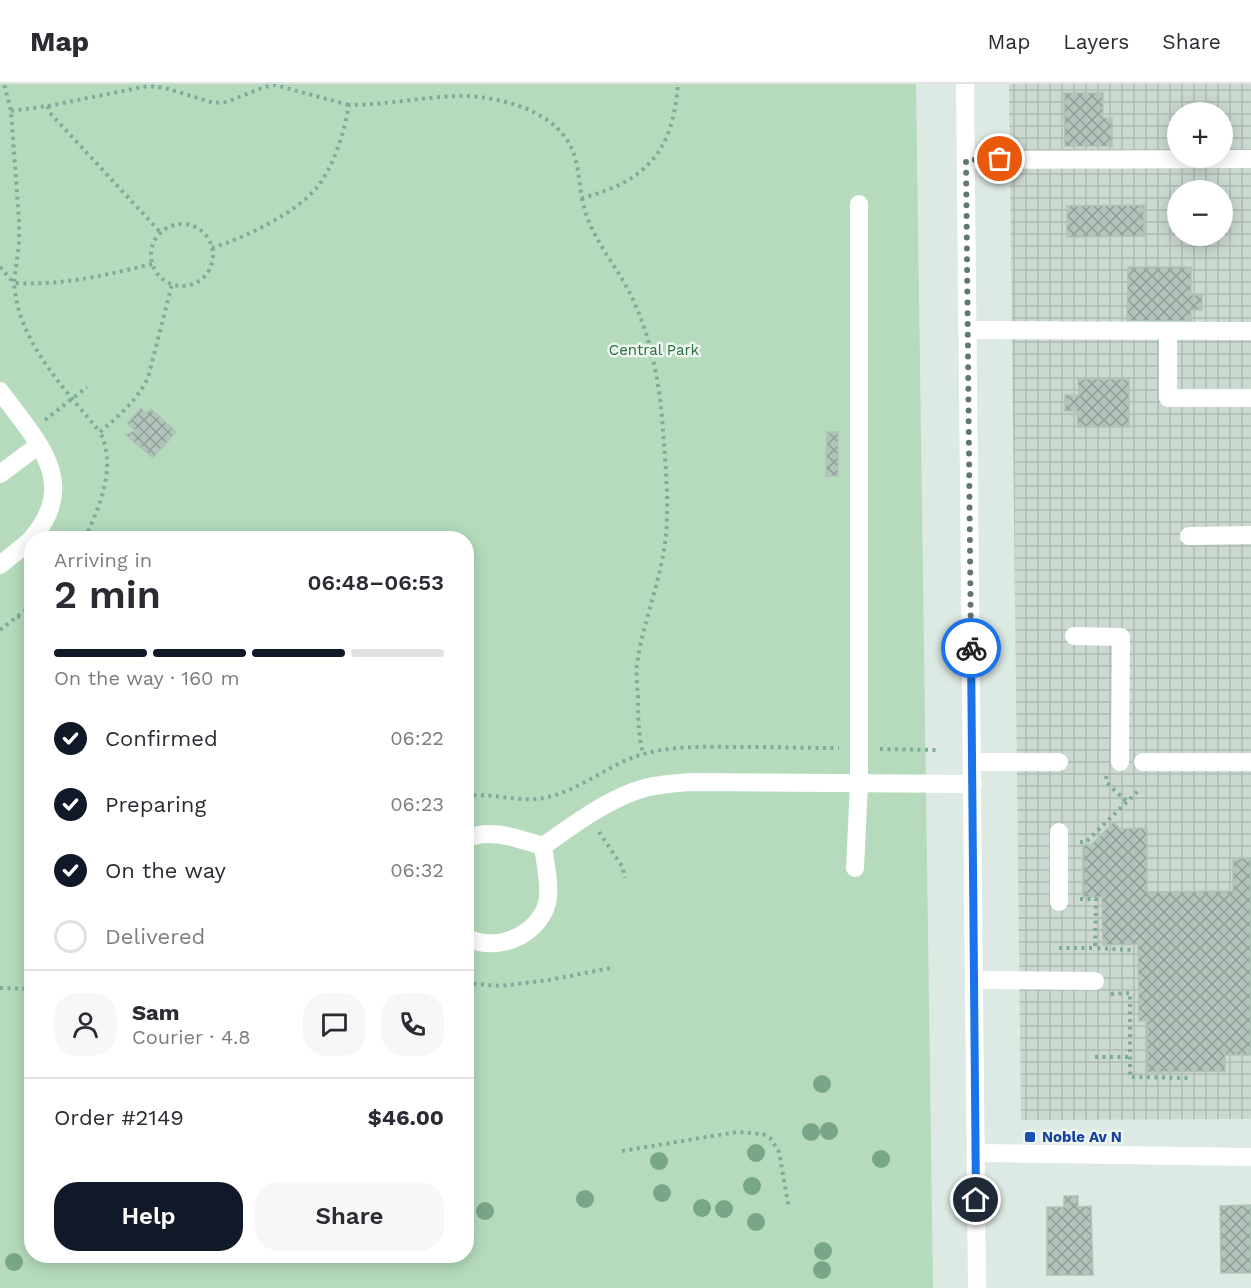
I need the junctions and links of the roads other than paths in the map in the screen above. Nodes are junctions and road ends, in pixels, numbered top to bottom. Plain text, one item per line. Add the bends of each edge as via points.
1 (965, 84) edge
2 (1251, 159) edge
3 (966, 160) junction
4 (860, 204) dead end
5 (968, 330) junction
6 (1251, 331) edge
7 (1168, 332) junction
8 (0, 391) edge
9 (1251, 398) edge
10 (34, 438) junction
11 (0, 474) edge
12 (39, 531) edge
13 (1251, 535) edge
14 (1189, 536) dead end
15 (24, 546) edge
16 (0, 565) edge
17 (1074, 636) dead end
18 (972, 762) junction
19 (1059, 762) dead end
20 (1143, 762) dead end
21 (1251, 762) edge
22 (1113, 767) road end
23 (859, 784) junction
24 (973, 784) junction
25 (1059, 832) dead end
26 (474, 836) edge
27 (543, 846) junction
28 (855, 868) dead end
29 (1067, 901) road end
30 (474, 939) edge
31 (974, 980) junction
32 (1101, 987) road end
33 (976, 1153) junction
34 (1251, 1157) edge
35 (977, 1288) edge

1 - 3 street
2 - 3 street
3 - 5 street
4 - 23 street
5 - 7 street
5 - 18 street
6 - 7 street
7 - 9 street via 1168,398
8 - 10 street
10 - 11 street
10 - 12 street via 54,476 51,506
13 - 14 street
15 - 16 street
17 - 22 street via 1121,637
18 - 19 street
18 - 24 street
20 - 21 street
23 - 24 street
23 - 27 street via 692,782 645,788 623,796
23 - 28 street
24 - 31 street
25 - 29 street
26 - 27 street via 495,832
27 - 30 street via 547,903 539,920 526,933 509,941 490,944
31 - 32 street
31 - 33 street
33 - 34 street
33 - 35 street

